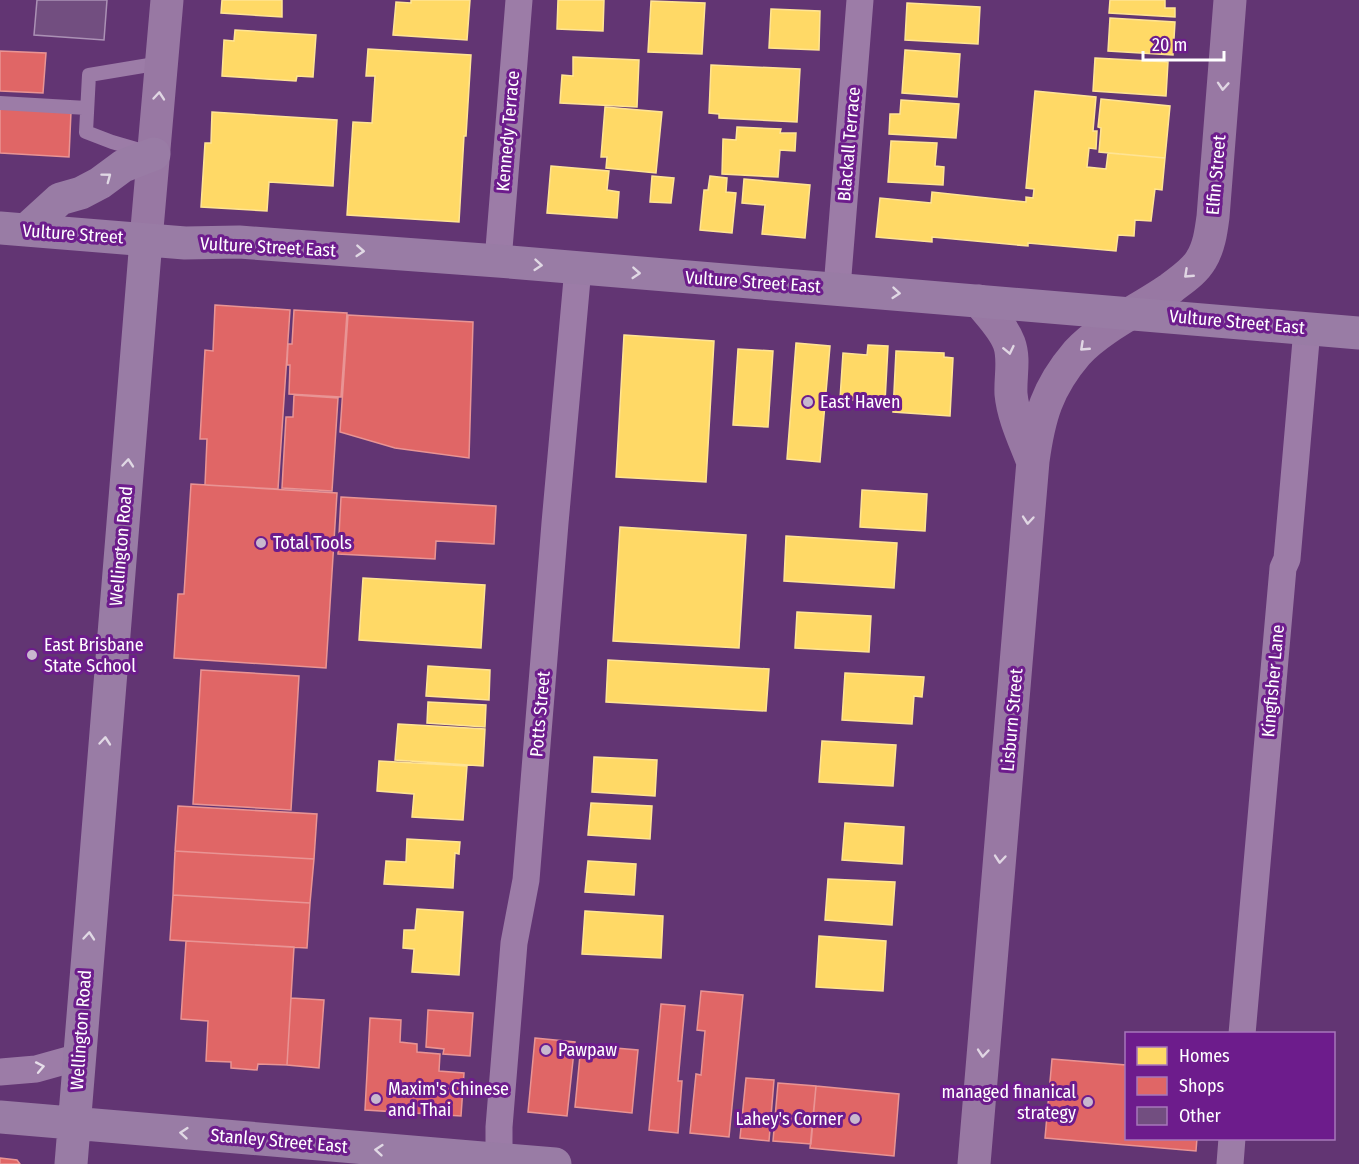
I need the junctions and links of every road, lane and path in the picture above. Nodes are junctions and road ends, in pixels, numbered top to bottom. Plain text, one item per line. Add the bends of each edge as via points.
1 (167, 0) edge
2 (519, 0) edge
3 (860, 0) edge
4 (1230, 0) edge
5 (162, 63) junction
6 (0, 103) edge
7 (87, 108) junction
8 (154, 154) junction
9 (13, 229) edge
10 (146, 240) junction
11 (498, 261) junction
12 (578, 268) junction
13 (837, 288) junction
14 (980, 301) junction
15 (1131, 313) junction
16 (1307, 329) junction
17 (1359, 333) edge
18 (1033, 461) junction
19 (1242, 1032) edge
20 (79, 1057) junction
21 (0, 1072) edge
22 (0, 1117) edge
23 (74, 1123) junction
24 (1232, 1140) edge
25 (410, 1158) edge
26 (499, 1162) edge
27 (71, 1164) edge
28 (555, 1164) edge
29 (974, 1164) edge
30 (1230, 1164) edge

1 - 5 main road, Wellington Road
2 - 11 street, Kennedy Terrace
3 - 13 street, Blackall Terrace
4 -> 15 main road, Elfin Street via 1209,241 1201,261 1186,276
5 - 7 lane via 89,75
8 -> 5 main road, Wellington Road
6 - 7 lane
7 - 8 lane via 86,132
9 -> 8 main road via 60,199 81,193 123,166
8 - 10 main road, Wellington Road
9 - 10 main road, Vulture Street
10 -> 11 main road, Vulture Street East via 239,242
20 -> 10 main road, Wellington Road
11 -> 12 main road, Vulture Street East
12 -> 13 main road, Vulture Street East
12 - 26 street, Potts Street via 526,880 514,943
13 -> 14 main road, Vulture Street East
14 - 15 main road, Vulture Street East
14 -> 18 main road via 1009,343 1012,403
15 - 16 main road, Vulture Street East
15 -> 18 main road, Lisburn Street via 1078,352 1056,382 1039,423
16 - 17 main road, Vulture Street East
16 - 19 street, Kingfisher Lane
18 -> 29 main road, Lisburn Street
21 -> 20 street via 36,1069
20 - 23 main road, Wellington Road
22 - 23 main road, Stanley Street East
25 -> 23 main road, Stanley Street East
23 - 27 main road, Wellington Road
24 - 30 street
25 - 26 main road, Stanley Street East
26 - 28 main road, Stanley Street East

